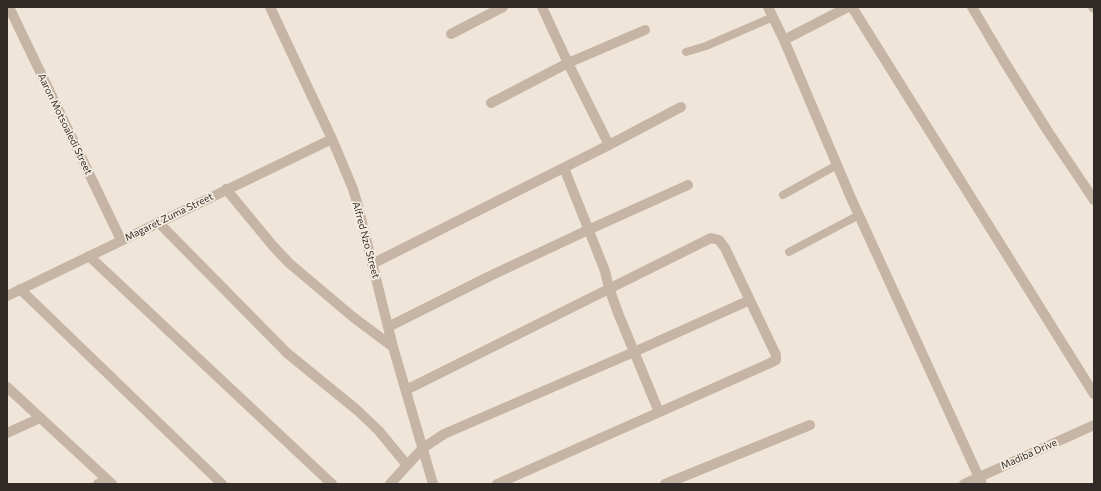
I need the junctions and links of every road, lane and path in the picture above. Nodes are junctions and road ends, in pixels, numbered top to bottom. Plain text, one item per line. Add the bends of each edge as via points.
1 (9, 7) edge
2 (270, 7) edge
3 (503, 7) edge
4 (542, 7) edge
5 (768, 7) edge
6 (848, 7) edge
7 (852, 7) edge
8 (972, 7) edge
9 (773, 17) junction
10 (645, 30) dead end
11 (451, 34) dead end
12 (784, 40) junction
13 (686, 52) dead end
14 (568, 63) junction
15 (491, 103) dead end
16 (681, 107) dead end
17 (332, 139) junction
18 (609, 145) junction
19 (837, 165) junction
20 (564, 168) junction
21 (688, 185) dead end
22 (226, 190) junction
23 (783, 195) dead end
24 (1094, 200) edge
25 (859, 216) junction
26 (158, 222) junction
27 (588, 230) junction
28 (121, 240) junction
29 (789, 252) dead end
30 (89, 256) junction
31 (372, 264) junction
32 (609, 288) junction
33 (20, 289) junction
34 (7, 296) edge
35 (750, 300) junction
36 (388, 327) junction
37 (393, 347) junction
38 (634, 352) junction
39 (7, 387) edge
40 (406, 390) junction
41 (1094, 394) edge
42 (659, 412) junction
43 (40, 418) junction
44 (810, 425) dead end
45 (1094, 426) edge
46 (7, 433) edge
47 (423, 448) junction
48 (407, 465) junction
49 (980, 480) edge
50 (106, 483) edge
51 (222, 484) edge
52 (332, 484) edge
53 (390, 484) edge
54 (433, 484) edge
55 (497, 484) edge
56 (665, 484) edge
57 (964, 484) edge

1 - 28 street, Aaron Motsoaledi Street
2 - 17 street, Alfred Nzo Street
3 - 11 street
4 - 14 street
5 - 9 street
6 - 12 street
7 - 41 street
8 - 24 street via 1046,130
9 - 12 street
9 - 13 lane
10 - 14 street
12 - 19 street
14 - 15 street
14 - 18 street
16 - 18 street
17 - 22 street, Magaret Zuma Street
17 - 31 street, Alfred Nzo Street via 353,189
18 - 20 street
19 - 23 lane
19 - 25 street
20 - 27 street
20 - 31 street
21 - 27 street
22 - 26 street, Magaret Zuma Street
22 - 37 street via 289,263
25 - 29 lane
25 - 49 street
26 - 28 street, Magaret Zuma Street
26 - 48 street via 287,353 357,410
27 - 32 street via 605,271
27 - 36 street
28 - 30 street, Magaret Zuma Street
30 - 33 street, Magaret Zuma Street
30 - 52 street
31 - 36 street, Alfred Nzo Street
32 - 35 street via 711,238 719,240 725,248
32 - 38 street
32 - 40 street
33 - 34 street, Magaret Zuma Street
33 - 51 street
35 - 38 street
35 - 42 street via 776,360
36 - 37 street, Alfred Nzo Street
37 - 40 street, Alfred Nzo Street
38 - 42 street
38 - 47 street via 444,434
39 - 43 street
40 - 47 street, Alfred Nzo Street
42 - 55 street
43 - 46 street
43 - 50 street
44 - 56 street
45 - 49 street, Madiba Drive
47 - 48 street
47 - 54 street, Alfred Nzo Street
48 - 53 street
49 - 57 street, Madiba Drive

